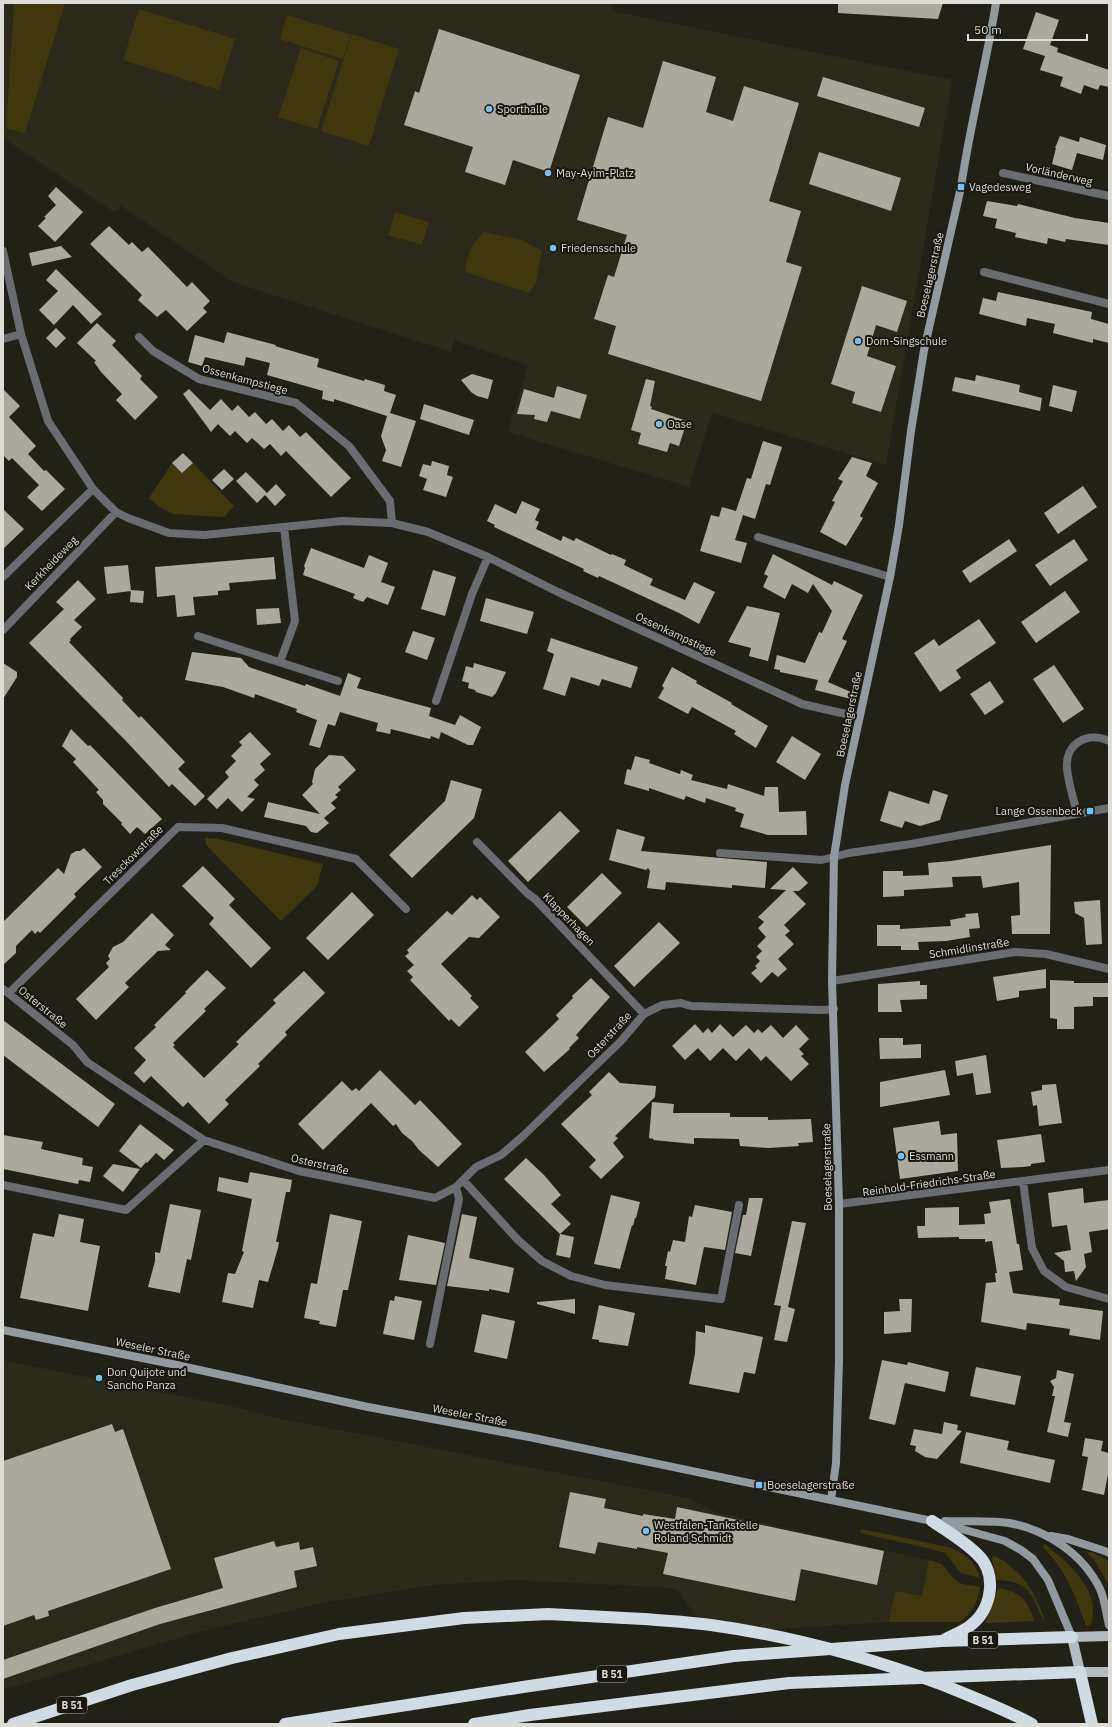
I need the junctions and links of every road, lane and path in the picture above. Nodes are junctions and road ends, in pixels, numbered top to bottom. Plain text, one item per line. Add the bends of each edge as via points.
1 (996, 3) edge
2 (1003, 173) dead end
3 (1109, 196) edge
4 (3, 250) edge
5 (984, 272) dead end
6 (1105, 303) edge
7 (21, 334) junction
8 (139, 337) dead end
9 (3, 339) edge
10 (93, 489) junction
11 (116, 512) junction
12 (392, 523) junction
13 (284, 527) junction
14 (758, 537) dead end
15 (488, 557) junction
16 (3, 577) edge
17 (890, 577) junction
18 (3, 630) edge
19 (198, 636) dead end
20 (280, 662) junction
21 (338, 681) dead end
22 (436, 701) dead end
23 (859, 716) junction
24 (1109, 741) edge
25 (1109, 808) edge
26 (1077, 814) junction
27 (477, 842) dead end
28 (720, 853) dead end
29 (834, 857) junction
30 (406, 909) dead end
31 (1109, 969) edge
32 (832, 981) junction
33 (6, 991) edge
34 (834, 1009) junction
35 (644, 1014) junction
36 (204, 1140) junction
37 (1109, 1170) edge
38 (463, 1180) junction
39 (1023, 1181) junction
40 (3, 1185) edge
41 (456, 1187) junction
42 (839, 1204) junction
43 (739, 1205) dead end
44 (1109, 1299) edge
45 (3, 1330) edge
46 (430, 1344) dead end
47 (831, 1500) junction
48 (932, 1521) junction
49 (1048, 1536) junction
50 (1109, 1553) edge
51 (1109, 1625) edge
52 (1109, 1636) edge
53 (1072, 1637) junction
54 (941, 1641) junction
55 (1080, 1672) junction
56 (1109, 1672) edge
57 (13, 1724) edge
58 (286, 1724) edge
59 (474, 1724) edge
60 (1032, 1724) edge
61 (1092, 1724) edge

1 - 17 street, Boeselagerstraße via 961,187 924,350
2 - 3 street, Vorländerweg
4 - 7 street, Ossenkampstiege
5 - 6 street
7 - 9 street
7 - 10 street, Ossenkampstiege via 48,421
8 - 12 street, Ossenkampstiege via 153,351 199,379 296,403 349,446 390,500
10 - 11 street, Ossenkampstiege
10 - 16 street, Kerkheideweg
11 - 13 street, Ossenkampstiege via 169,533 204,535
11 - 18 street, Kerkheideweg
12 - 13 street, Ossenkampstiege via 342,522
12 - 15 street, Ossenkampstiege via 428,532
13 - 20 street via 294,621
14 - 17 street
15 - 22 street via 472,594
15 - 23 street, Ossenkampstiege via 558,592 802,704
17 - 23 street, Boeselagerstraße
19 - 20 street
20 - 21 street
23 - 29 street, Boeselagerstraße
24 - 26 street via 1090,736 1081,739 1069,756 1067,768
25 - 26 street
26 - 29 street
27 - 35 street, Klapperhagen
28 - 29 street via 822,860
29 - 32 street, Boeselagerstraße
30 - 33 street, Tresckowstraße via 356,859 222,828 178,826
31 - 32 street, Schmidlinstraße via 1046,954 1015,952
32 - 34 street, Boeselagerstraße
33 - 36 street, Osterstraße via 73,1045 87,1062
34 - 35 street, Osterstraße via 692,1006 674,1003 662,1005
34 - 42 street, Boeselagerstraße
35 - 38 street, Osterstraße via 621,1041 523,1136 501,1155 476,1167
36 - 40 street via 126,1210
36 - 41 street, Osterstraße via 299,1172 378,1188 435,1198
37 - 39 street, Reinhold-Friedrichs-Straße
38 - 41 street, Osterstraße
38 - 43 street via 518,1240 542,1261 571,1276 605,1285 721,1299
39 - 42 street, Reinhold-Friedrichs-Straße
39 - 44 street via 1032,1248 1044,1271 1066,1287
41 - 46 street via 459,1199
42 - 47 street, Boeselagerstraße via 839,1360 836,1463
45 - 47 street, Weseler Straße via 368,1407 529,1437
47 - 48 street, Weseler Straße
48 - 49 street, Weseler Straße via 1009,1523
48 - 53 street, Weseler Straße via 1005,1541 1033,1559 1048,1580
48 - 54 highway via 978,1554 991,1584 986,1608 972,1625
49 - 50 street via 1068,1539
49 - 51 street, Weseler Straße via 1068,1549 1092,1575 1100,1590
52 - 53 main road
53 - 54 highway, B 51
53 - 55 main road
54 - 58 highway, B 51 via 734,1656 523,1686
55 - 56 main road
55 - 59 highway via 789,1683
55 - 61 highway
57 - 60 highway, B 51, bridge via 161,1677 339,1634 471,1618 548,1614 644,1619 776,1636 906,1671

